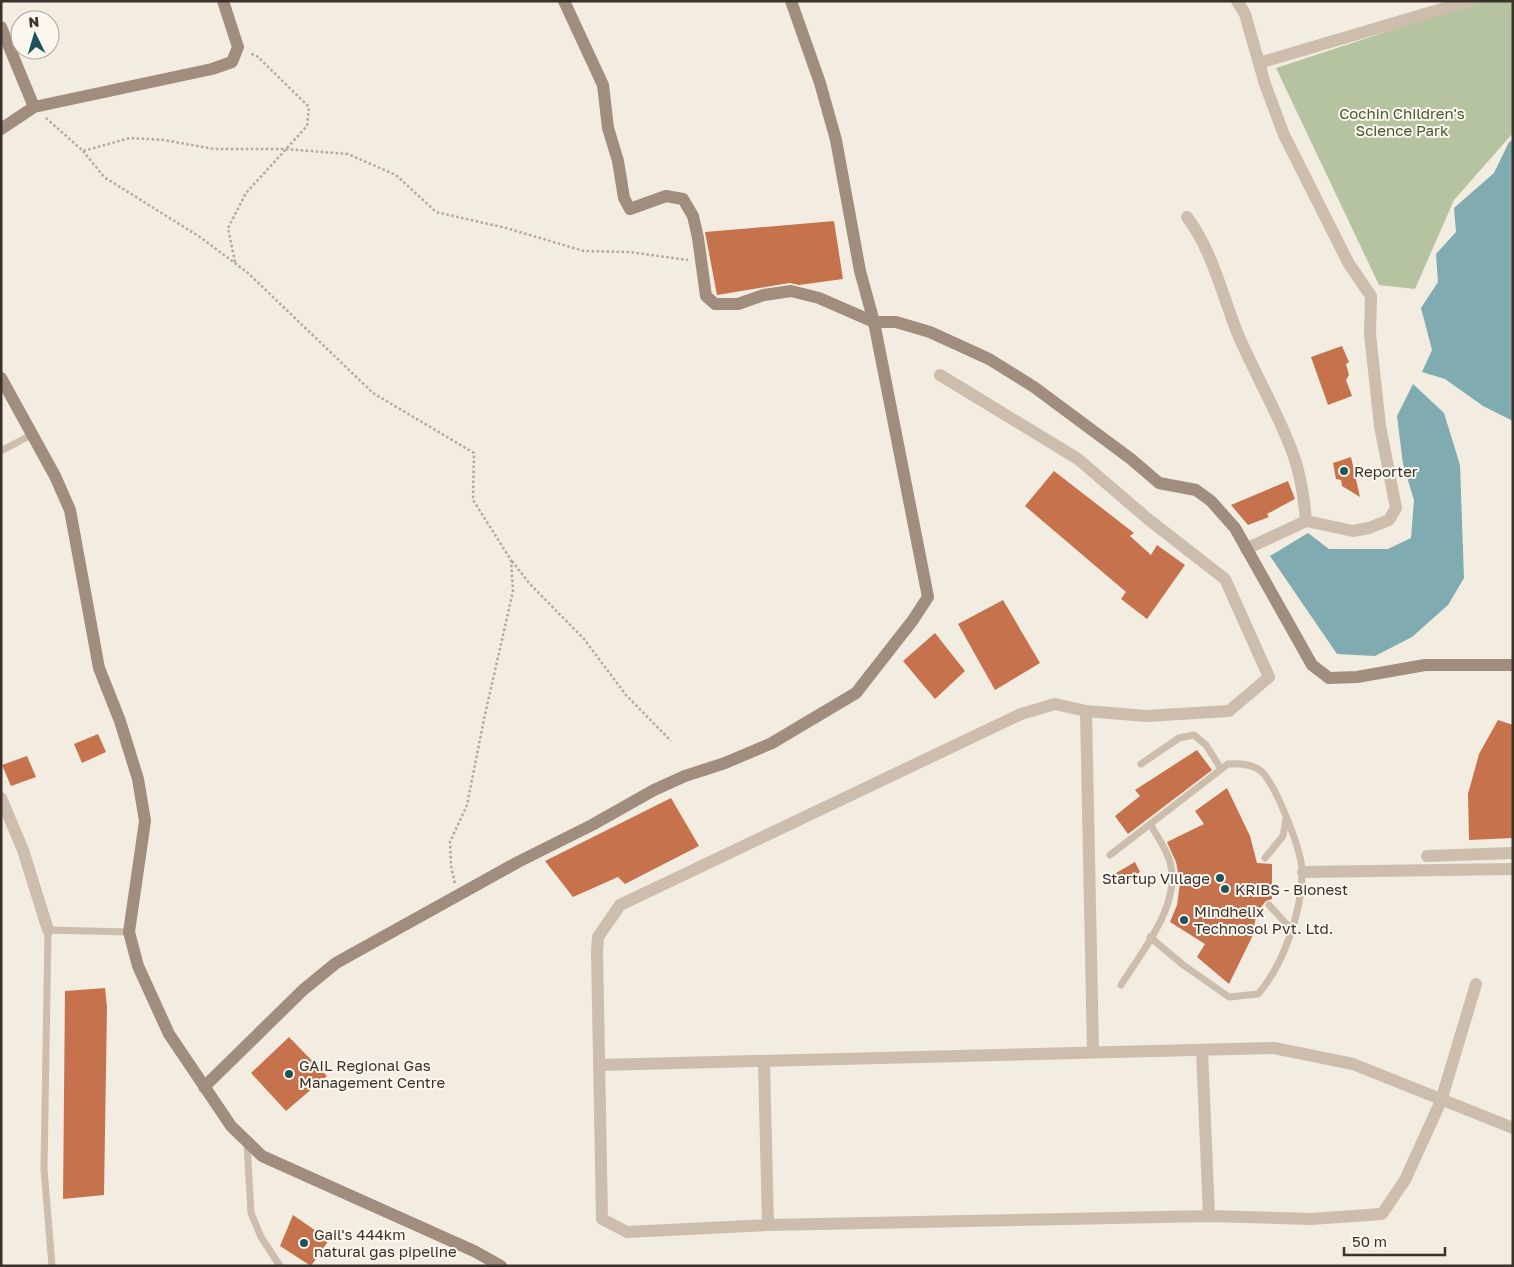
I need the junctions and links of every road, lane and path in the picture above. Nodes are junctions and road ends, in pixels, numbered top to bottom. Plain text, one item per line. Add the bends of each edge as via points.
1 (223, 1) edge
2 (564, 1) edge
3 (791, 1) edge
4 (1237, 1) edge
5 (1469, 1) edge
6 (1, 27) edge
7 (238, 47) junction
8 (1259, 63) junction
9 (34, 107) junction
10 (1, 130) edge
11 (285, 149) junction
12 (83, 150) junction
13 (1187, 217) dead end
14 (701, 263) junction
15 (236, 264) junction
16 (874, 322) junction
17 (940, 375) dead end
18 (1, 378) edge
19 (31, 435) junction
20 (1, 451) edge
21 (1306, 521) junction
22 (1246, 549) junction
23 (511, 560) junction
24 (1513, 665) edge
25 (1086, 711) junction
26 (671, 741) dead end
27 (1141, 764) dead end
28 (1221, 769) junction
29 (1, 798) edge
30 (1287, 817) junction
31 (1150, 824) junction
32 (1513, 853) edge
33 (1110, 855) dead end
34 (1427, 856) dead end
35 (1265, 858) dead end
36 (1513, 869) edge
37 (1303, 872) junction
38 (458, 895) junction
39 (1269, 905) dead end
40 (1291, 929) junction
41 (48, 930) junction
42 (128, 932) junction
43 (1150, 937) junction
44 (1476, 984) dead end
45 (1121, 985) dead end
46 (1202, 1050) junction
47 (1093, 1052) junction
48 (764, 1062) junction
49 (599, 1065) junction
50 (204, 1087) junction
51 (1441, 1101) junction
52 (1513, 1128) edge
53 (247, 1143) junction
54 (1209, 1216) junction
55 (768, 1225) junction
56 (52, 1266) edge
57 (280, 1266) edge
58 (501, 1266) edge

1 - 7 street
2 - 14 street via 603,85 608,128 624,198 630,209 666,196 683,199 692,216
3 - 16 street via 836,140 860,271
4 - 8 street via 1245,14
5 - 8 street
6 - 9 street
7 - 9 street via 232,62 212,68
7 - 11 path via 258,57 309,107 307,126
8 - 21 street via 1284,135 1303,176 1349,264 1370,296 1370,334 1380,426 1396,508 1390,520 1369,528 1353,530
9 - 10 street
9 - 12 path
11 - 12 path via 214,149 130,138
11 - 14 path via 348,154 396,175 436,212 584,251 629,252
11 - 15 path via 246,194 228,228
12 - 15 path via 104,177 200,237
13 - 21 street via 1212,263 1238,334 1293,454 1304,493
14 - 16 street via 706,296 715,304 738,304 764,295 791,291 820,298
15 - 23 path via 373,393 474,453 474,500
16 - 22 street via 896,322 930,332 1034,386 1159,483 1196,490 1211,501 1235,528
16 - 38 street via 928,596 913,620 856,693 772,743 669,783
17 - 25 street via 1078,459 1225,579 1269,677 1229,711 1146,716
18 - 19 street
19 - 20 lane
19 - 42 street via 70,510 99,668 120,720 138,779 145,822
21 - 22 street
22 - 24 street via 1312,665 1329,678 1357,677 1425,665
23 - 26 path via 529,584 584,639 626,695
23 - 38 path via 513,591 467,804 450,842 451,866
25 - 47 street
25 - 49 street via 1055,704 1021,714 620,905 598,937
27 - 28 lane via 1179,738 1194,735 1206,745
28 - 30 lane via 1228,764 1243,763 1260,770 1273,786
28 - 31 lane
29 - 41 street via 23,850
30 - 35 lane via 1283,836
30 - 37 lane
31 - 33 lane
31 - 43 lane via 1170,862 1173,884 1167,908
32 - 34 street
36 - 37 street
37 - 40 lane
38 - 50 street via 336,963 303,990
39 - 40 lane
40 - 43 lane via 1268,982 1258,994 1244,997 1229,997 1213,988
41 - 42 lane
41 - 56 lane via 44,1169
42 - 50 street via 138,966 169,1034
43 - 45 lane
44 - 51 street
46 - 47 street
46 - 51 street via 1274,1048 1344,1062
46 - 54 street
47 - 48 street
48 - 49 street
48 - 55 street
49 - 55 street via 602,1219 628,1232
50 - 53 street
51 - 52 street
51 - 54 street via 1404,1180 1382,1214 1311,1219
53 - 57 lane via 251,1213 261,1237
53 - 58 street via 270,1160
54 - 55 street

